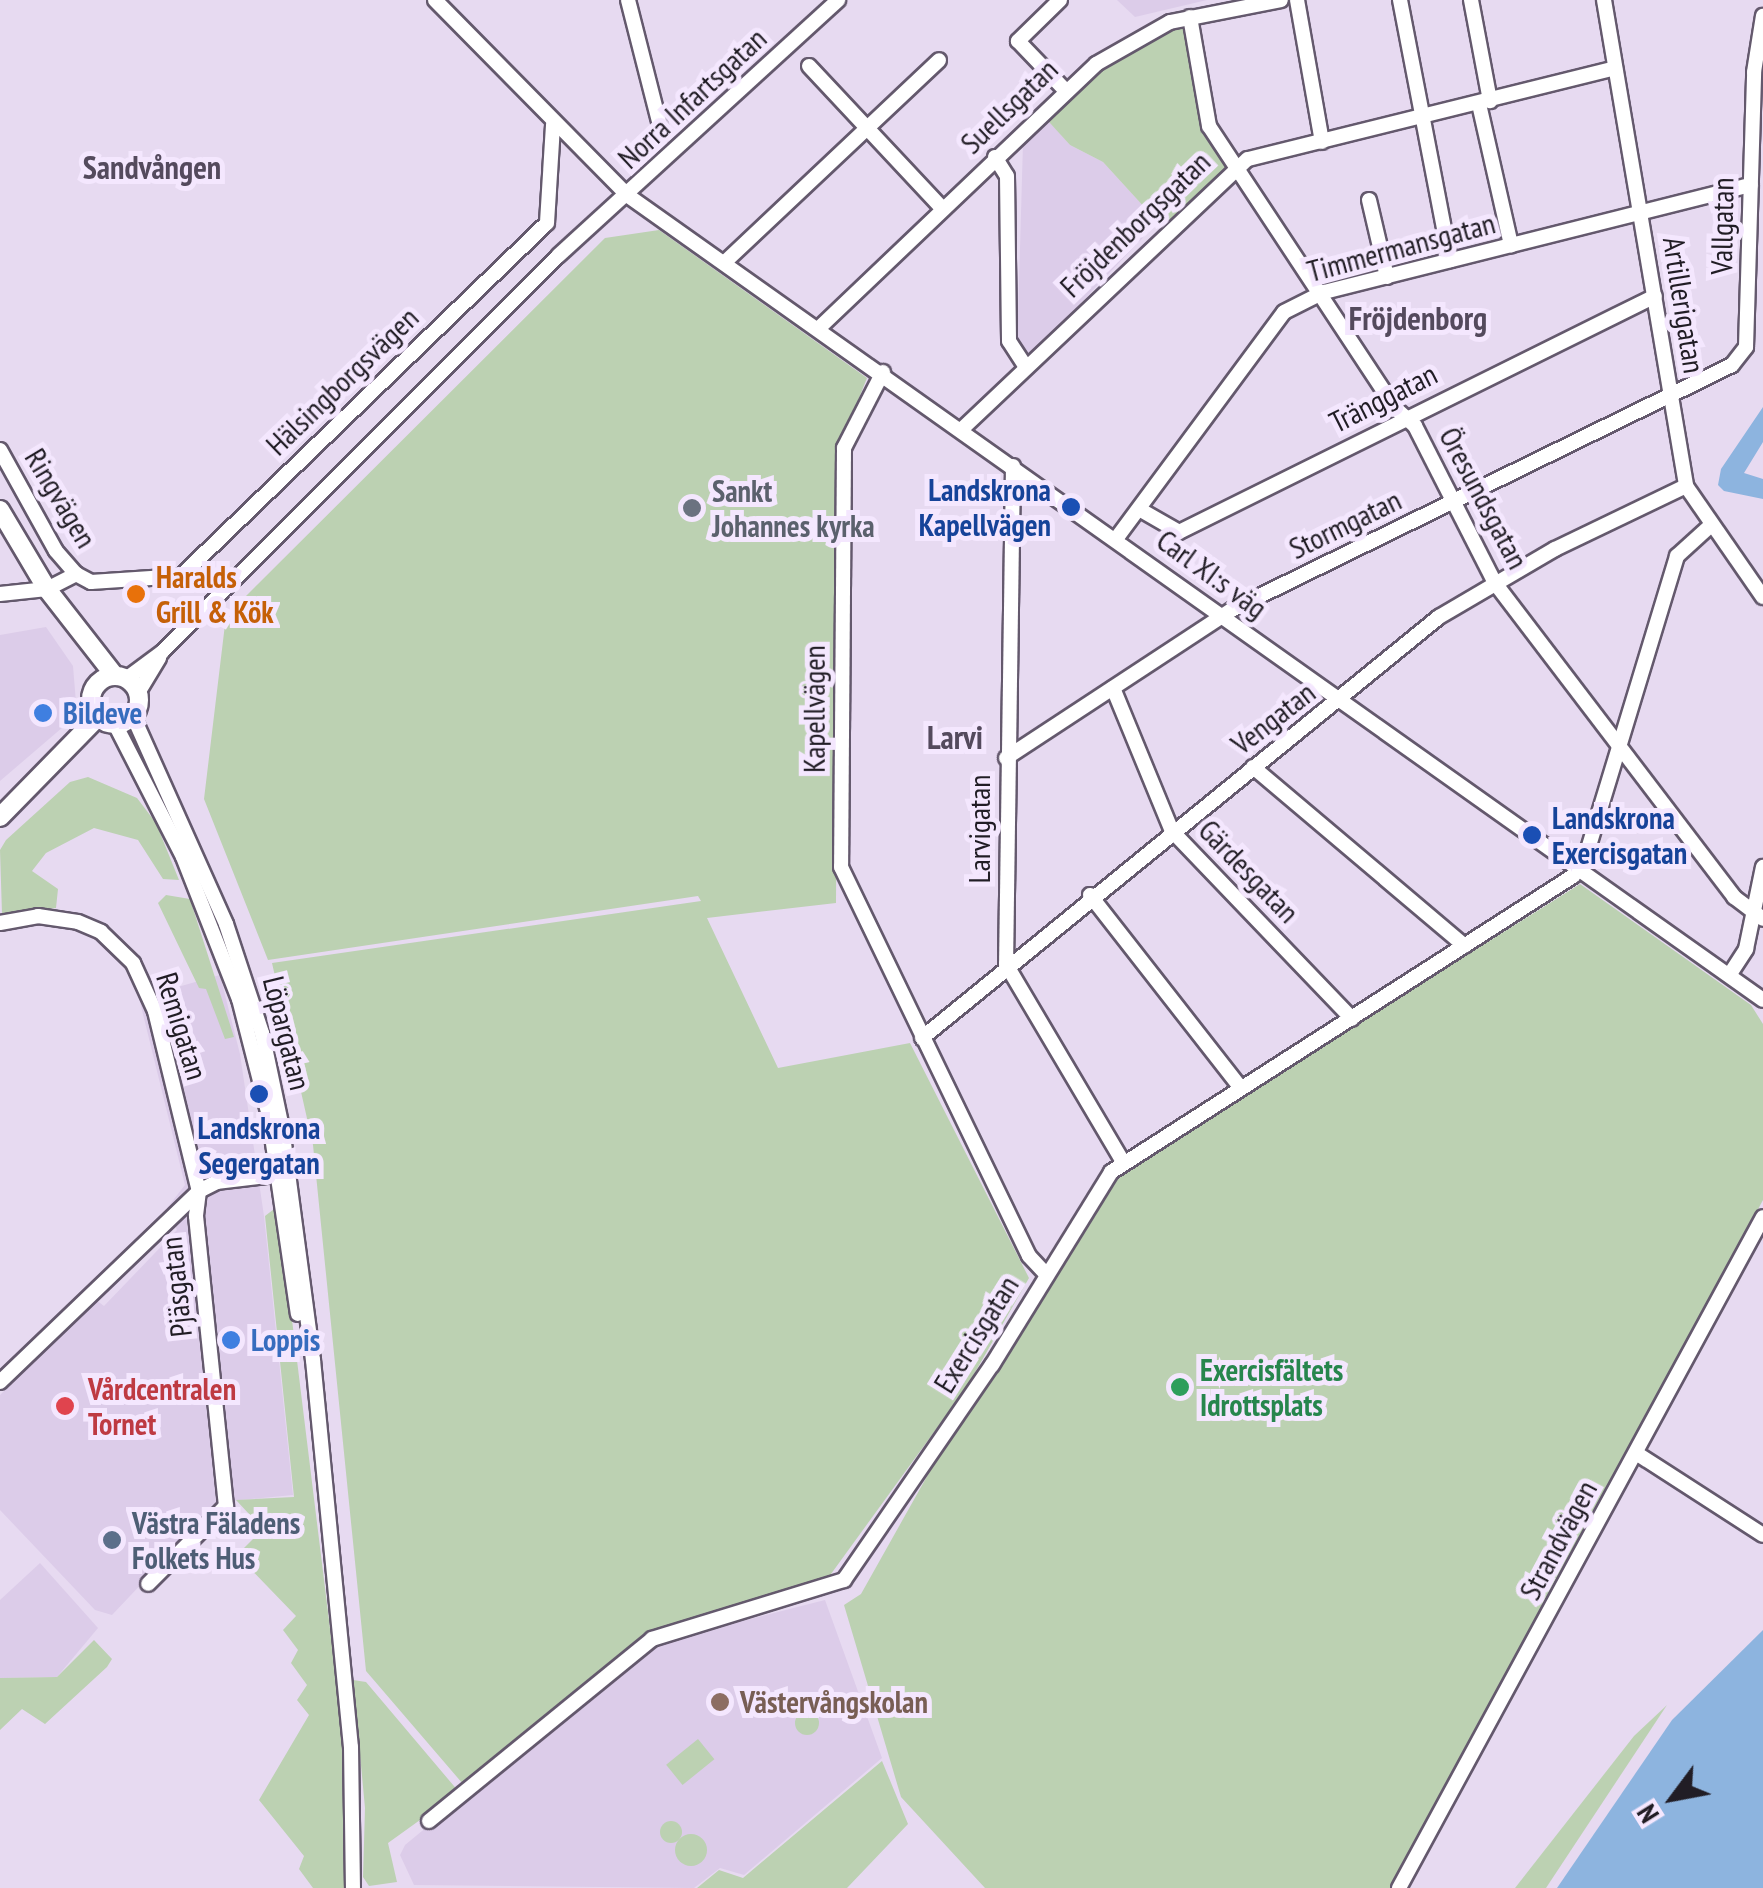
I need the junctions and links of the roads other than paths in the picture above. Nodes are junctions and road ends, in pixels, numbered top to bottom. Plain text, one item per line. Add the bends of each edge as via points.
1 (628, 0) edge
2 (838, 0) edge
3 (1060, 0) edge
4 (1281, 0) edge
5 (1296, 0) edge
6 (1400, 0) edge
7 (1470, 0) edge
8 (1604, 0) edge
9 (438, 1) edge
10 (1246, 3) edge
11 (1763, 16) edge
12 (1190, 17) junction
13 (939, 60) dead end
14 (809, 66) dead end
15 (1615, 68) junction
16 (1064, 89) junction
17 (1484, 102) junction
18 (1418, 118) junction
19 (553, 124) junction
20 (869, 128) junction
21 (661, 129) dead end
22 (1322, 142) junction
23 (994, 157) junction
24 (1236, 166) junction
25 (1751, 185) junction
26 (627, 194) junction
27 (1369, 200) dead end
28 (942, 208) junction
29 (1642, 214) junction
30 (1512, 245) junction
31 (1450, 260) junction
32 (725, 262) junction
33 (1387, 276) junction
34 (1324, 292) junction
35 (1655, 296) junction
36 (819, 328) junction
37 (1025, 366) junction
38 (883, 372) junction
39 (1670, 395) junction
40 (1406, 416) junction
41 (962, 429) junction
42 (0, 450) edge
43 (1013, 466) junction
44 (1686, 486) junction
45 (1454, 501) junction
46 (1139, 509) junction
47 (0, 510) edge
48 (1709, 527) junction
49 (1116, 539) junction
50 (76, 574) junction
51 (1495, 583) junction
52 (47, 589) junction
53 (0, 594) edge
54 (1763, 596) edge
55 (1222, 615) junction
56 (126, 683) junction
57 (96, 686) junction
58 (1113, 688) junction
59 (1340, 700) junction
60 (133, 716) junction
61 (107, 721) junction
62 (1618, 742) junction
63 (1006, 758) junction
64 (1253, 768) junction
65 (0, 817) edge
66 (1172, 831) junction
67 (1763, 866) edge
68 (1579, 868) junction
69 (1090, 895) junction
70 (1758, 917) edge
71 (0, 923) edge
72 (1466, 946) junction
73 (1006, 964) junction
74 (1730, 974) junction
75 (1763, 1000) edge
76 (1352, 1019) junction
77 (922, 1038) junction
78 (1241, 1088) junction
79 (1123, 1162) junction
80 (284, 1174) junction
81 (199, 1191) junction
82 (1763, 1216) edge
83 (1045, 1272) junction
84 (0, 1382) edge
85 (1636, 1453) junction
86 (1763, 1536) edge
87 (148, 1584) dead end
88 (429, 1821) dead end
89 (353, 1888) edge
90 (1399, 1888) edge

1 - 21 street
2 - 26 street, Norra Infartsgatan
3 - 16 street via 1018,41
4 - 10 street, Suellsgatan
5 - 22 street
6 - 18 street
7 - 17 street
8 - 15 street, Artillerigatan
9 - 19 street, Carl XI:s väg
10 - 12 street, Suellsgatan
11 - 25 street, Vallgatan via 1754,72
12 - 16 street, Suellsgatan via 1142,36
12 - 24 street, Öresundsgatan via 1204,115
13 - 20 street
14 - 20 street
15 - 17 street, Fröjdenborgsgatan
15 - 29 street, Artillerigatan
16 - 23 street, Suellsgatan
17 - 18 street, Fröjdenborgsgatan
17 - 30 street
18 - 22 street, Fröjdenborgsgatan
18 - 31 street
19 - 26 street, Carl XI:s väg
19 - 50 street, Hälsingborgsvägen via 547,224 196,566 181,576 110,582
20 - 28 street
20 - 32 street
22 - 24 street, Fröjdenborgsgatan
23 - 28 street, Suellsgatan
23 - 37 street via 1008,176 1009,340
24 - 34 street, Öresundsgatan
24 - 37 street, Fröjdenborgsgatan
25 - 29 street, Timmermansgatan
25 - 39 street, Vallgatan via 1746,347 1732,365
26 - 32 street, Carl XI:s väg
26 - 56 street, Hälsingborgsvägen via 464,346
27 - 33 street
28 - 36 street, Suellsgatan
29 - 30 street, Timmermansgatan
29 - 35 street, Artillerigatan
30 - 31 street, Timmermansgatan
31 - 33 street, Timmermansgatan
32 - 36 street, Carl XI:s väg
33 - 34 street, Timmermansgatan
34 - 40 street, Öresundsgatan
34 - 46 street, Timmermansgatan via 1268,328
35 - 39 street, Artillerigatan
35 - 40 street, Tränggatan
36 - 38 street, Carl XI:s väg
37 - 41 street, Fröjdenborgsgatan
38 - 41 street, Carl XI:s väg
38 - 77 street, Kapellvägen via 844,448 840,866
39 - 44 street, Artillerigatan
39 - 45 street, Stormgatan
40 - 45 street, Öresundsgatan
40 - 46 street, Tränggatan via 1180,532
41 - 43 street, Carl XI:s väg
42 - 50 street, Ringvägen via 56,551
43 - 49 street, Carl XI:s väg
43 - 63 street, Larvigatan
44 - 48 street, Artillerigatan
44 - 51 street, Vengatan
45 - 51 street, Öresundsgatan
45 - 55 street, Stormgatan
46 - 49 street, Timmermansgatan
47 - 52 main road, Ringvägen
48 - 54 street, Artillerigatan
48 - 62 street via 1677,556
49 - 55 street, Carl XI:s väg
50 - 52 street
51 - 59 street, Vengatan via 1439,616
51 - 62 street, Öresundsgatan
52 - 53 street
52 - 56 main road, Ringvägen
52 - 57 main road, Ringvägen
55 - 58 street, Stormgatan
55 - 59 street, Carl XI:s väg
56 - 57 main road
56 - 60 main road
57 - 61 main road via 92,704
58 - 63 street, Stormgatan
58 - 66 street, Gärdesgatan
59 - 64 street, Vengatan
59 - 68 street, Carl XI:s väg
60 - 61 main road
60 - 80 street, Löpargatan via 240,961 264,1044
61 - 65 main road
61 - 80 street, Löpargatan via 183,857 239,999
62 - 68 street
62 - 70 street, Öresundsgatan
63 - 73 street, Larvigatan
64 - 66 street, Vengatan
64 - 72 street
66 - 69 street, Vengatan
66 - 76 street, Gärdesgatan
67 - 70 street
68 - 72 street, Exercisgatan
68 - 74 street, Carl XI:s väg
69 - 73 street, Vengatan
69 - 78 street
70 - 74 street
71 - 81 street, Remigatan via 38,916 78,922 101,932 133,964 155,1011
72 - 76 street, Exercisgatan
73 - 77 street, Vengatan
73 - 79 street
74 - 75 street, Carl XI:s väg
76 - 78 street, Exercisgatan
77 - 83 street, Kapellvägen via 1029,1256
78 - 79 street, Exercisgatan
79 - 83 street, Exercisgatan
80 - 81 street via 217,1182
80 - 89 street, Löpargatan via 312,1384 355,1840
81 - 84 street
81 - 87 street, Pjäsgatan via 196,1216 226,1506
82 - 85 street, Strandvägen
83 - 88 street, Exercisgatan via 992,1366 844,1580 652,1639
85 - 86 street
85 - 90 street, Strandvägen

